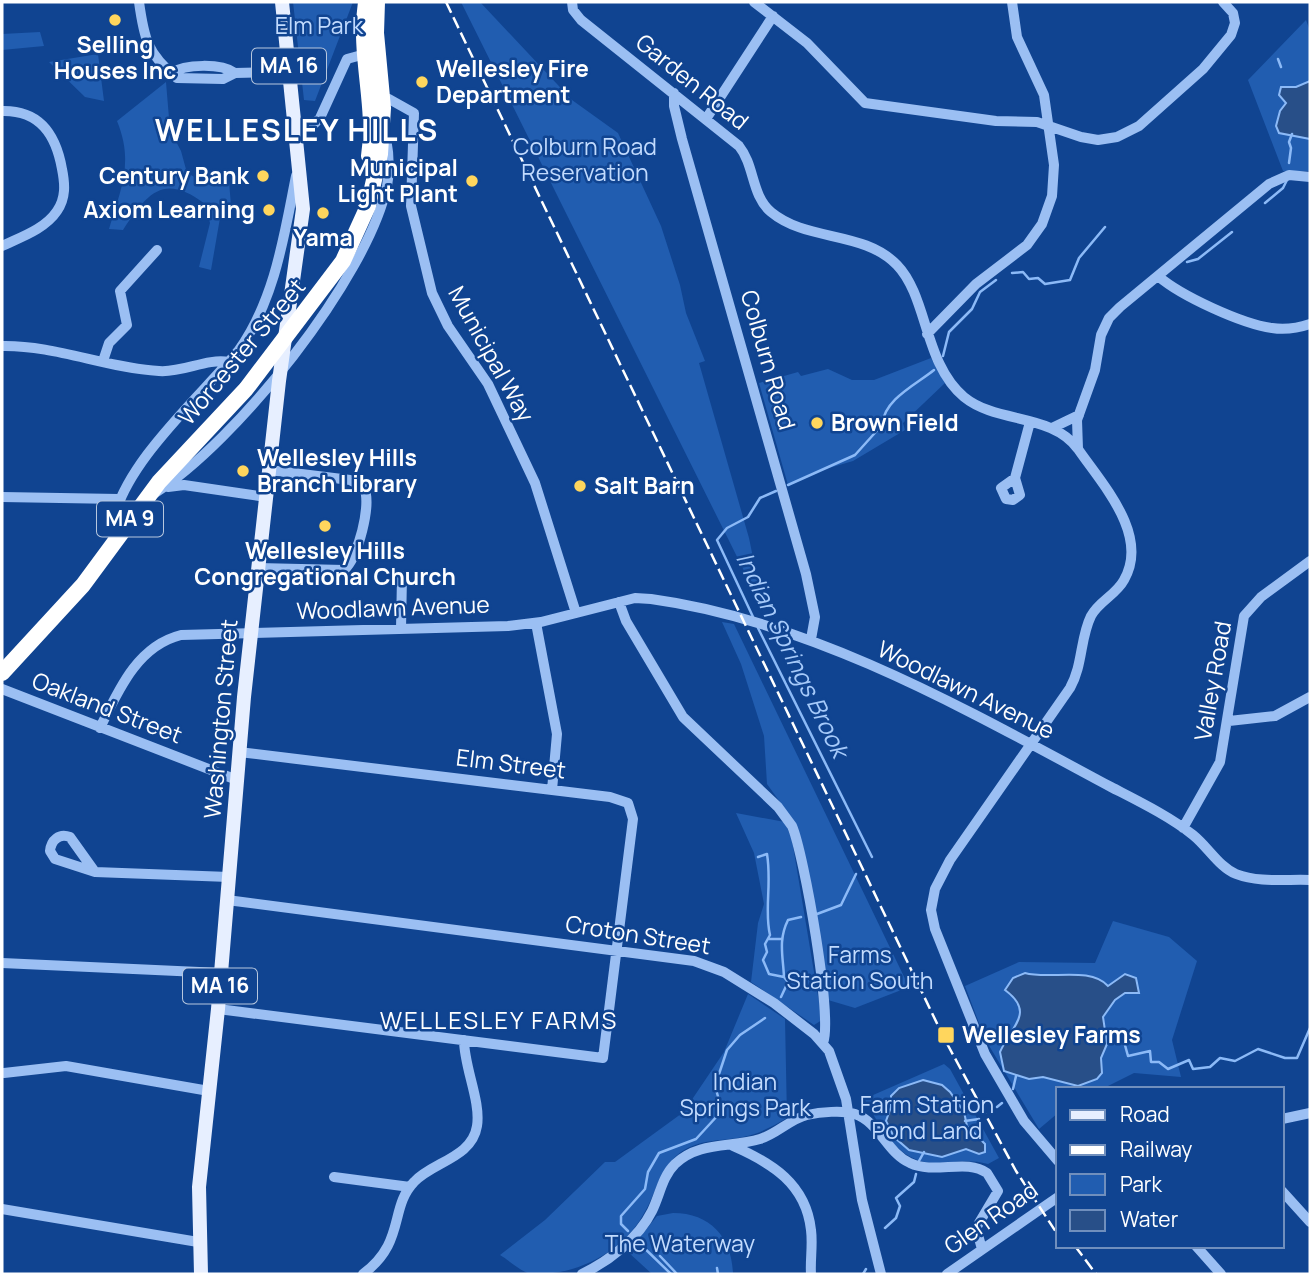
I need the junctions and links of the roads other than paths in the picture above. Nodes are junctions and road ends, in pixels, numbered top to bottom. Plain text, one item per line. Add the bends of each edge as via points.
1 (139, 2) edge
2 (282, 2) edge
3 (366, 2) edge
4 (377, 2) edge
5 (572, 2) edge
6 (754, 2) edge
7 (1012, 2) edge
8 (1223, 2) edge
9 (773, 16) junction
10 (371, 53) junction
11 (290, 72) junction
12 (674, 93) junction
13 (375, 98) junction
14 (2, 111) edge
15 (383, 117) junction
16 (706, 119) junction
17 (1046, 124) junction
18 (296, 130) junction
19 (1310, 177) edge
20 (387, 186) junction
21 (411, 190) junction
22 (294, 225) junction
23 (2, 246) edge
24 (157, 250) dead end
25 (1158, 276) junction
26 (1310, 324) edge
27 (927, 334) junction
28 (2, 346) edge
29 (103, 361) junction
30 (229, 362) junction
31 (280, 375) junction
32 (1079, 415) junction
33 (1030, 422) junction
34 (1052, 428) junction
35 (1078, 449) junction
36 (206, 450) junction
37 (269, 470) junction
38 (1015, 478) dead end
39 (184, 485) junction
40 (160, 490) junction
41 (2, 497) edge
42 (266, 497) junction
43 (119, 499) junction
44 (144, 500) junction
45 (113, 524) junction
46 (1310, 561) edge
47 (258, 568) junction
48 (402, 576) dead end
49 (619, 602) junction
50 (576, 613) junction
51 (536, 623) junction
52 (401, 628) junction
53 (251, 634) junction
54 (811, 639) junction
55 (2, 658) edge
56 (2, 673) edge
57 (2, 689) edge
58 (1310, 697) edge
59 (1229, 721) junction
60 (100, 728) junction
61 (1029, 743) junction
62 (239, 752) junction
63 (237, 780) junction
64 (552, 790) junction
65 (1183, 828) junction
66 (95, 872) dead end
67 (229, 877) junction
68 (1310, 880) edge
69 (227, 900) junction
70 (618, 951) junction
71 (2, 963) edge
72 (221, 973) junction
73 (218, 1009) junction
74 (464, 1040) junction
75 (823, 1043) junction
76 (4, 1073) dead end
77 (209, 1091) junction
78 (849, 1113) junction
79 (1310, 1113) edge
80 (1284, 1119) edge
81 (758, 1140) junction
82 (731, 1145) junction
83 (761, 1158) junction
84 (1056, 1159) edge
85 (334, 1177) dead end
86 (410, 1186) junction
87 (1284, 1193) edge
88 (1055, 1199) edge
89 (2, 1209) edge
90 (1310, 1222) edge
91 (198, 1242) junction
92 (1198, 1248) edge
93 (982, 1249) junction
94 (201, 1274) edge
95 (363, 1274) edge
96 (582, 1274) edge
97 (811, 1274) edge
98 (881, 1274) edge
99 (947, 1274) edge
100 (1222, 1274) edge

1 - 11 street via 146,43 181,79
2 - 11 main road, Washington Street / MA 16
3 - 10 highway, Worcester Street / MA 9
4 - 10 highway, Worcester Street / MA 9
5 - 12 street, Garden Road via 580,20
6 - 9 street
7 - 17 street via 1017,37 1043,92
8 - 17 street via 1233,13 1231,35 1203,69 1139,126 1117,137 1094,140
9 - 16 street
9 - 17 street via 807,43 865,103
10 - 13 highway, Worcester Street / MA 9
10 - 18 street via 350,56 318,120
11 - 18 main road, Washington Street / MA 16
12 - 16 street, Garden Road
12 - 54 street, Colburn Road via 682,139 807,574 815,617
13 - 15 highway, Worcester Street / MA 9
13 - 21 street, Municipal Way via 414,113
13 - 45 highway, Worcester Street / MA 9 via 364,182 352,220 330,261 235,386 158,467
14 - 23 street via 27,115 48,129 59,152 64,183 61,204 50,219
15 - 20 street
15 - 44 highway, Worcester Street / MA 9 via 372,193 340,267 246,389
16 - 27 street, Garden Road via 744,152 760,199 771,212 792,223 863,243 895,264 906,278
17 - 27 street via 1054,186 1040,228 1024,249 976,284
18 - 22 main road, Washington Street / MA 16 via 303,201
19 - 25 street via 1296,174 1277,179
20 - 21 street
20 - 31 street via 358,260
21 - 50 street, Municipal Way via 416,233 435,301 488,384 533,476
22 - 30 street via 263,305
22 - 31 main road, Washington Street / MA 16
24 - 29 street via 120,291 127,325 109,343
25 - 26 street via 1178,290 1259,325 1287,328
25 - 32 street via 1107,322
27 - 33 street, Garden Road via 942,369 961,395 984,408
28 - 29 street
29 - 30 street via 164,372
30 - 43 street via 153,449
31 - 36 street
31 - 37 main road, Washington Street / MA 16
32 - 34 street
32 - 35 street
33 - 34 street, Garden Road
33 - 38 street
34 - 35 street, Garden Road
35 - 61 street, Garden Road via 1126,524 1131,562 1119,587 1092,615 1072,684
36 - 39 street
36 - 40 street
37 - 42 main road, Washington Street / MA 16
37 - 47 street via 350,480 364,488 368,502 344,570
39 - 40 street
39 - 42 street
40 - 44 street
41 - 43 street
42 - 47 main road, Washington Street / MA 16
43 - 45 street
44 - 56 highway, Worcester Street / MA 9 via 83,585
45 - 55 highway, Worcester Street / MA 9 via 68,587
46 - 59 street, Valley Road via 1261,597 1244,616
47 - 53 main road, Washington Street / MA 16
48 - 52 street
49 - 50 street, Woodlawn Avenue
49 - 54 street, Woodlawn Avenue via 651,598
49 - 75 street via 684,717 792,826 822,978 828,1023
50 - 51 street, Woodlawn Avenue
51 - 52 street, Woodlawn Avenue
51 - 64 street via 556,734
52 - 53 street, Woodlawn Avenue
53 - 60 street, Woodlawn Avenue via 187,634 157,645 131,671
53 - 62 main road, Washington Street / MA 16
54 - 61 street, Woodlawn Avenue
57 - 60 street, Oakland Street
58 - 59 street via 1275,716
59 - 65 street, Valley Road via 1219,767
60 - 63 street, Oakland Street
61 - 65 street, Woodlawn Avenue
61 - 84 street, Garden Road via 945,870 934,893 932,914 984,1051 1024,1121
62 - 63 main road, Washington Street / MA 16
62 - 64 street, Elm Street
63 - 67 main road, Washington Street / MA 16
64 - 70 street, Elm Street via 621,799 632,810
65 - 68 street, Woodlawn Avenue via 1236,874
66 - 67 street
67 - 69 main road, Washington Street / MA 16
69 - 70 street, Croton Street
69 - 72 main road, Washington Street / MA 16
70 - 74 street via 603,1058
70 - 75 street, Croton Street via 714,967 774,1003
71 - 72 street
72 - 73 main road, Washington Street / MA 16
73 - 74 street
73 - 77 main road, Washington Street / MA 16
74 - 86 street via 476,1130 458,1154
75 - 78 street, Croton Street via 838,1072
76 - 77 street via 66,1066
77 - 91 main road, Washington Street / MA 16
78 - 81 street via 808,1115
78 - 93 street via 867,1121 910,1164 939,1170 975,1167 990,1175 998,1191 976,1225
78 - 98 street, Croton Street via 862,1200
79 - 80 street
81 - 82 street
81 - 83 street
82 - 83 street
82 - 96 street via 699,1149 678,1161 638,1231 610,1258
83 - 97 street via 789,1180 804,1204 811,1231
85 - 86 street
86 - 95 street via 388,1249
87 - 90 street
88 - 93 street, Glen Road
89 - 91 street
91 - 94 main road, Washington Street / MA 16
92 - 100 street
93 - 99 street, Glen Road

